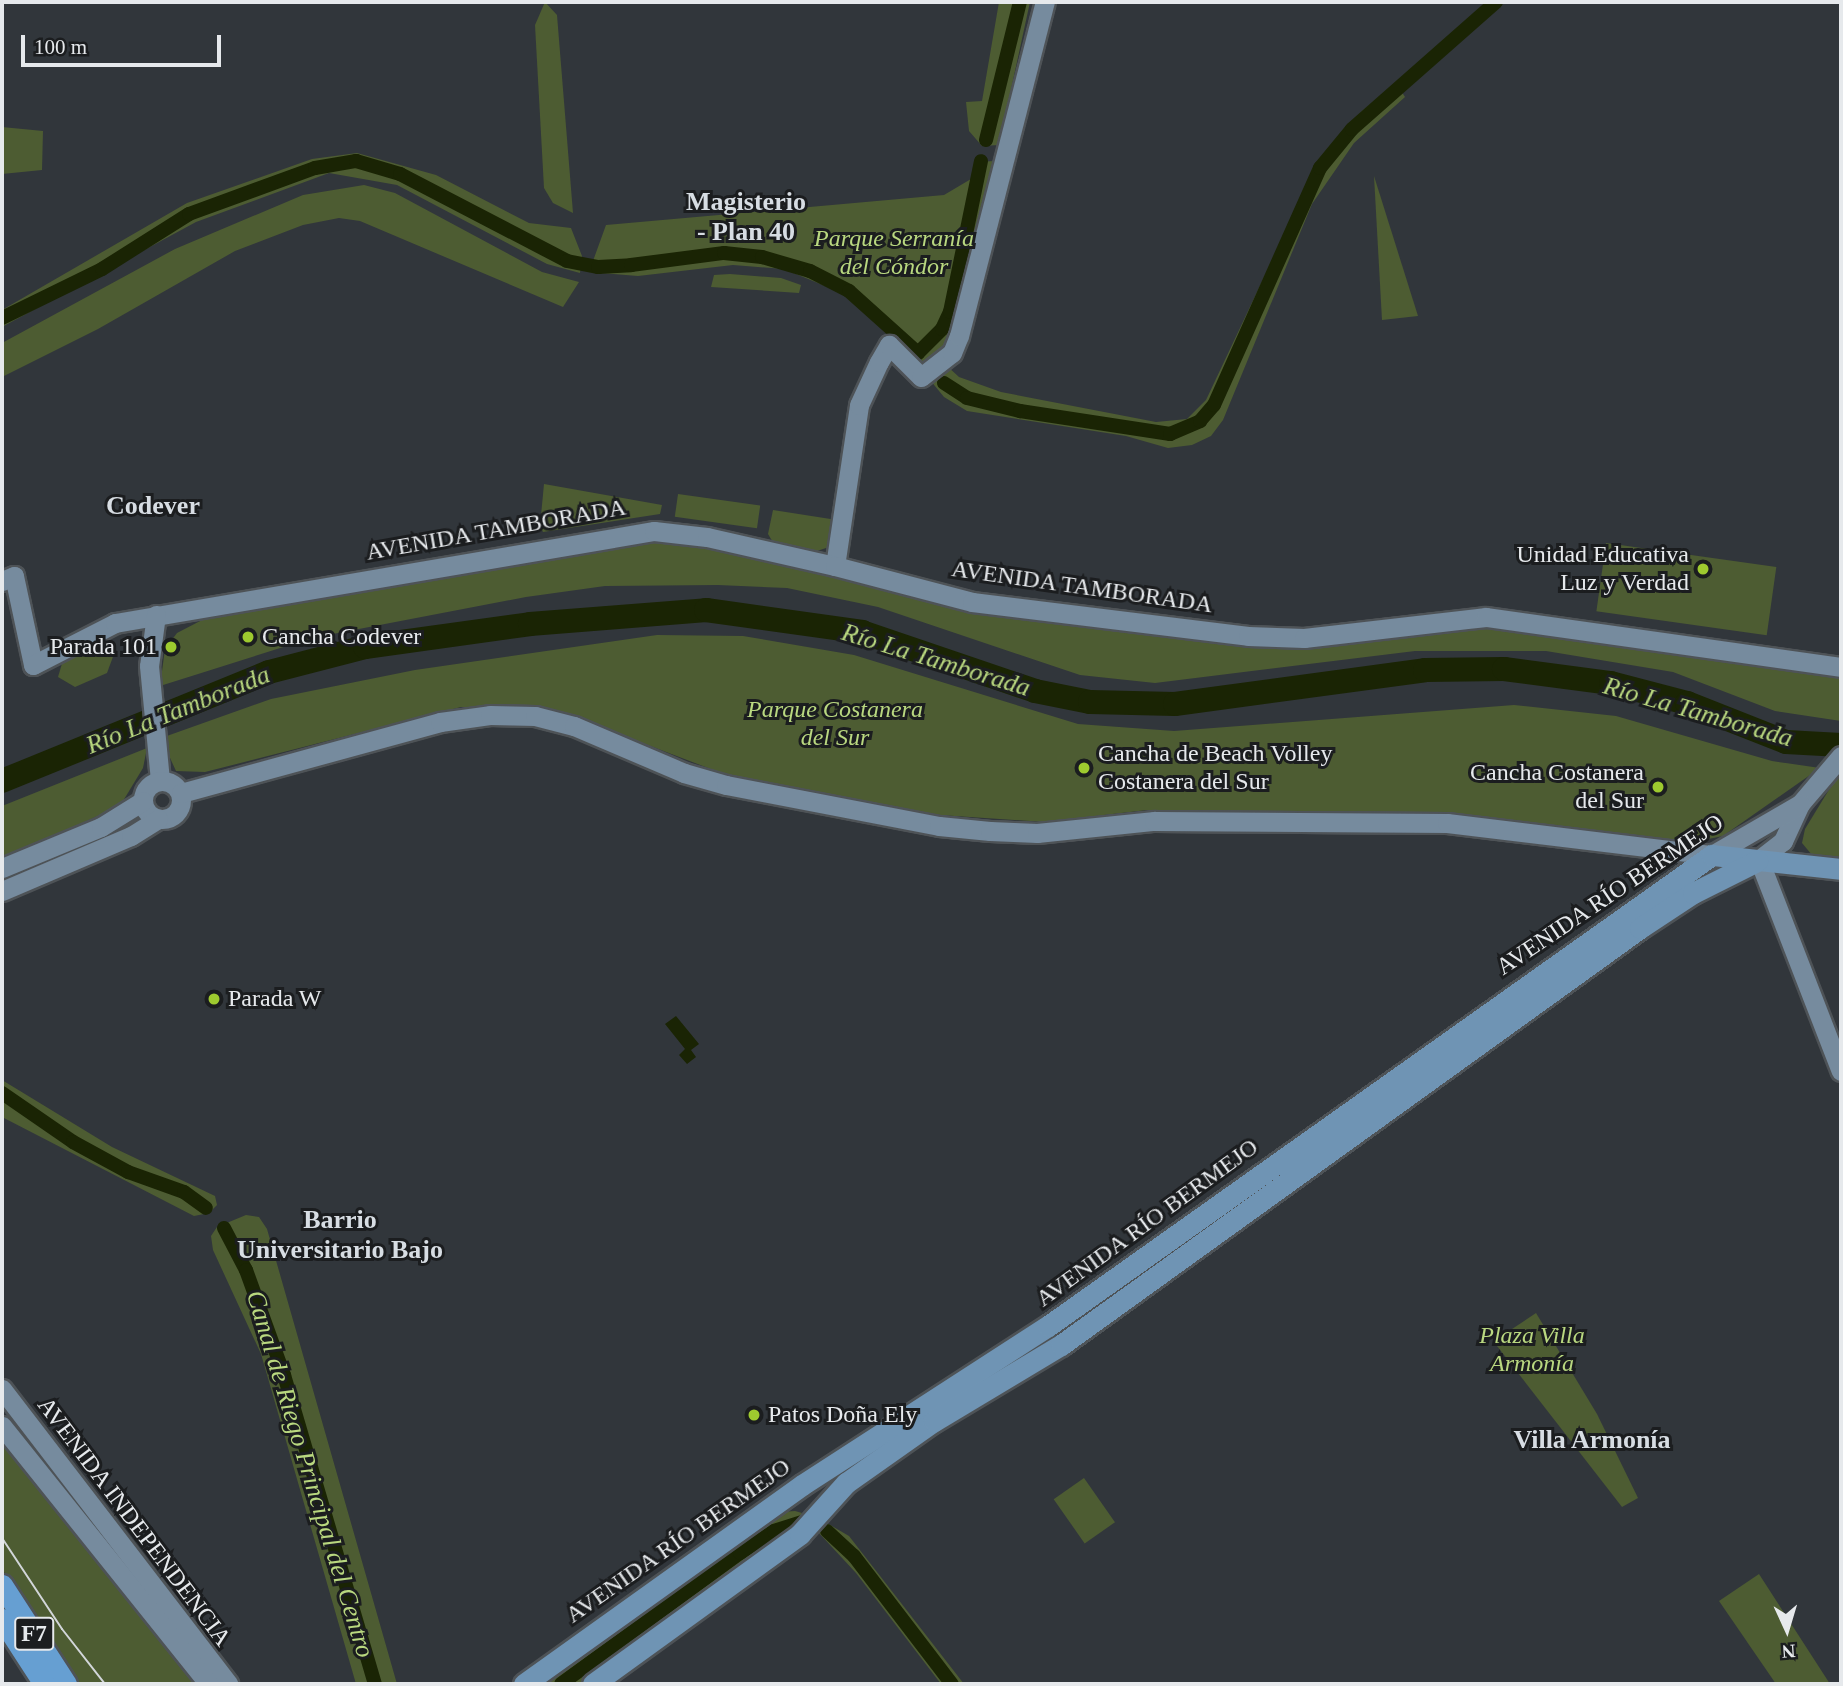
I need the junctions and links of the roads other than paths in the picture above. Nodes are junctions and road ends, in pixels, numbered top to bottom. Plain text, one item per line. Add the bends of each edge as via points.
1 (1045, 2) edge
2 (835, 565) junction
3 (8, 579) edge
4 (156, 615) junction
5 (1841, 667) edge
6 (1836, 762) edge
7 (160, 780) junction
8 (181, 793) junction
9 (143, 801) junction
10 (1800, 804) junction
11 (158, 819) junction
12 (1712, 855) junction
13 (1759, 860) junction
14 (2, 868) edge
15 (1841, 869) edge
16 (2, 891) edge
17 (1841, 1071) edge
18 (2, 1389) edge
19 (2, 1426) edge
20 (2, 1585) edge
21 (2, 1619) edge
22 (44, 1684) edge
23 (66, 1684) edge
24 (209, 1684) edge
25 (228, 1684) edge
26 (524, 1684) edge
27 (593, 1684) edge

1 - 2 main road via 959,337 951,352 921,377 889,345 859,405
2 - 4 main road, AVENIDA TAMBORADA via 707,537 628,532
2 - 5 main road, AVENIDA TAMBORADA via 972,602 1248,636 1304,638 1486,617
3 - 4 main road, AVENIDA TAMBORADA via 33,665 95,631
4 - 7 main road via 150,682
6 - 10 main road, AVENIDA RÍO BERMEJO
7 - 8 main road via 173,783
7 - 9 main road via 147,788
8 - 11 main road via 179,810
8 - 12 main road via 440,722 490,715 535,716 726,785 939,826 1037,833 1154,821 1447,823
9 - 11 main road via 148,813
9 - 14 main road via 101,827
10 - 12 main road, AVENIDA RÍO BERMEJO
10 - 13 main road, AVENIDA RÍO BERMEJO via 1783,841
11 - 16 main road via 131,836
12 - 13 main road
12 - 26 main road, AVENIDA RÍO BERMEJO via 1048,1326 802,1485
13 - 15 main road
13 - 17 main road
13 - 27 main road, AVENIDA RÍO BERMEJO via 1693,893 1640,929 1061,1345 934,1421 846,1483 800,1534
18 - 25 main road, AVENIDA INDEPENDENCIA
19 - 24 main road, AVENIDA INDEPENDENCIA
20 - 23 highway, F7
21 - 22 highway, F7

